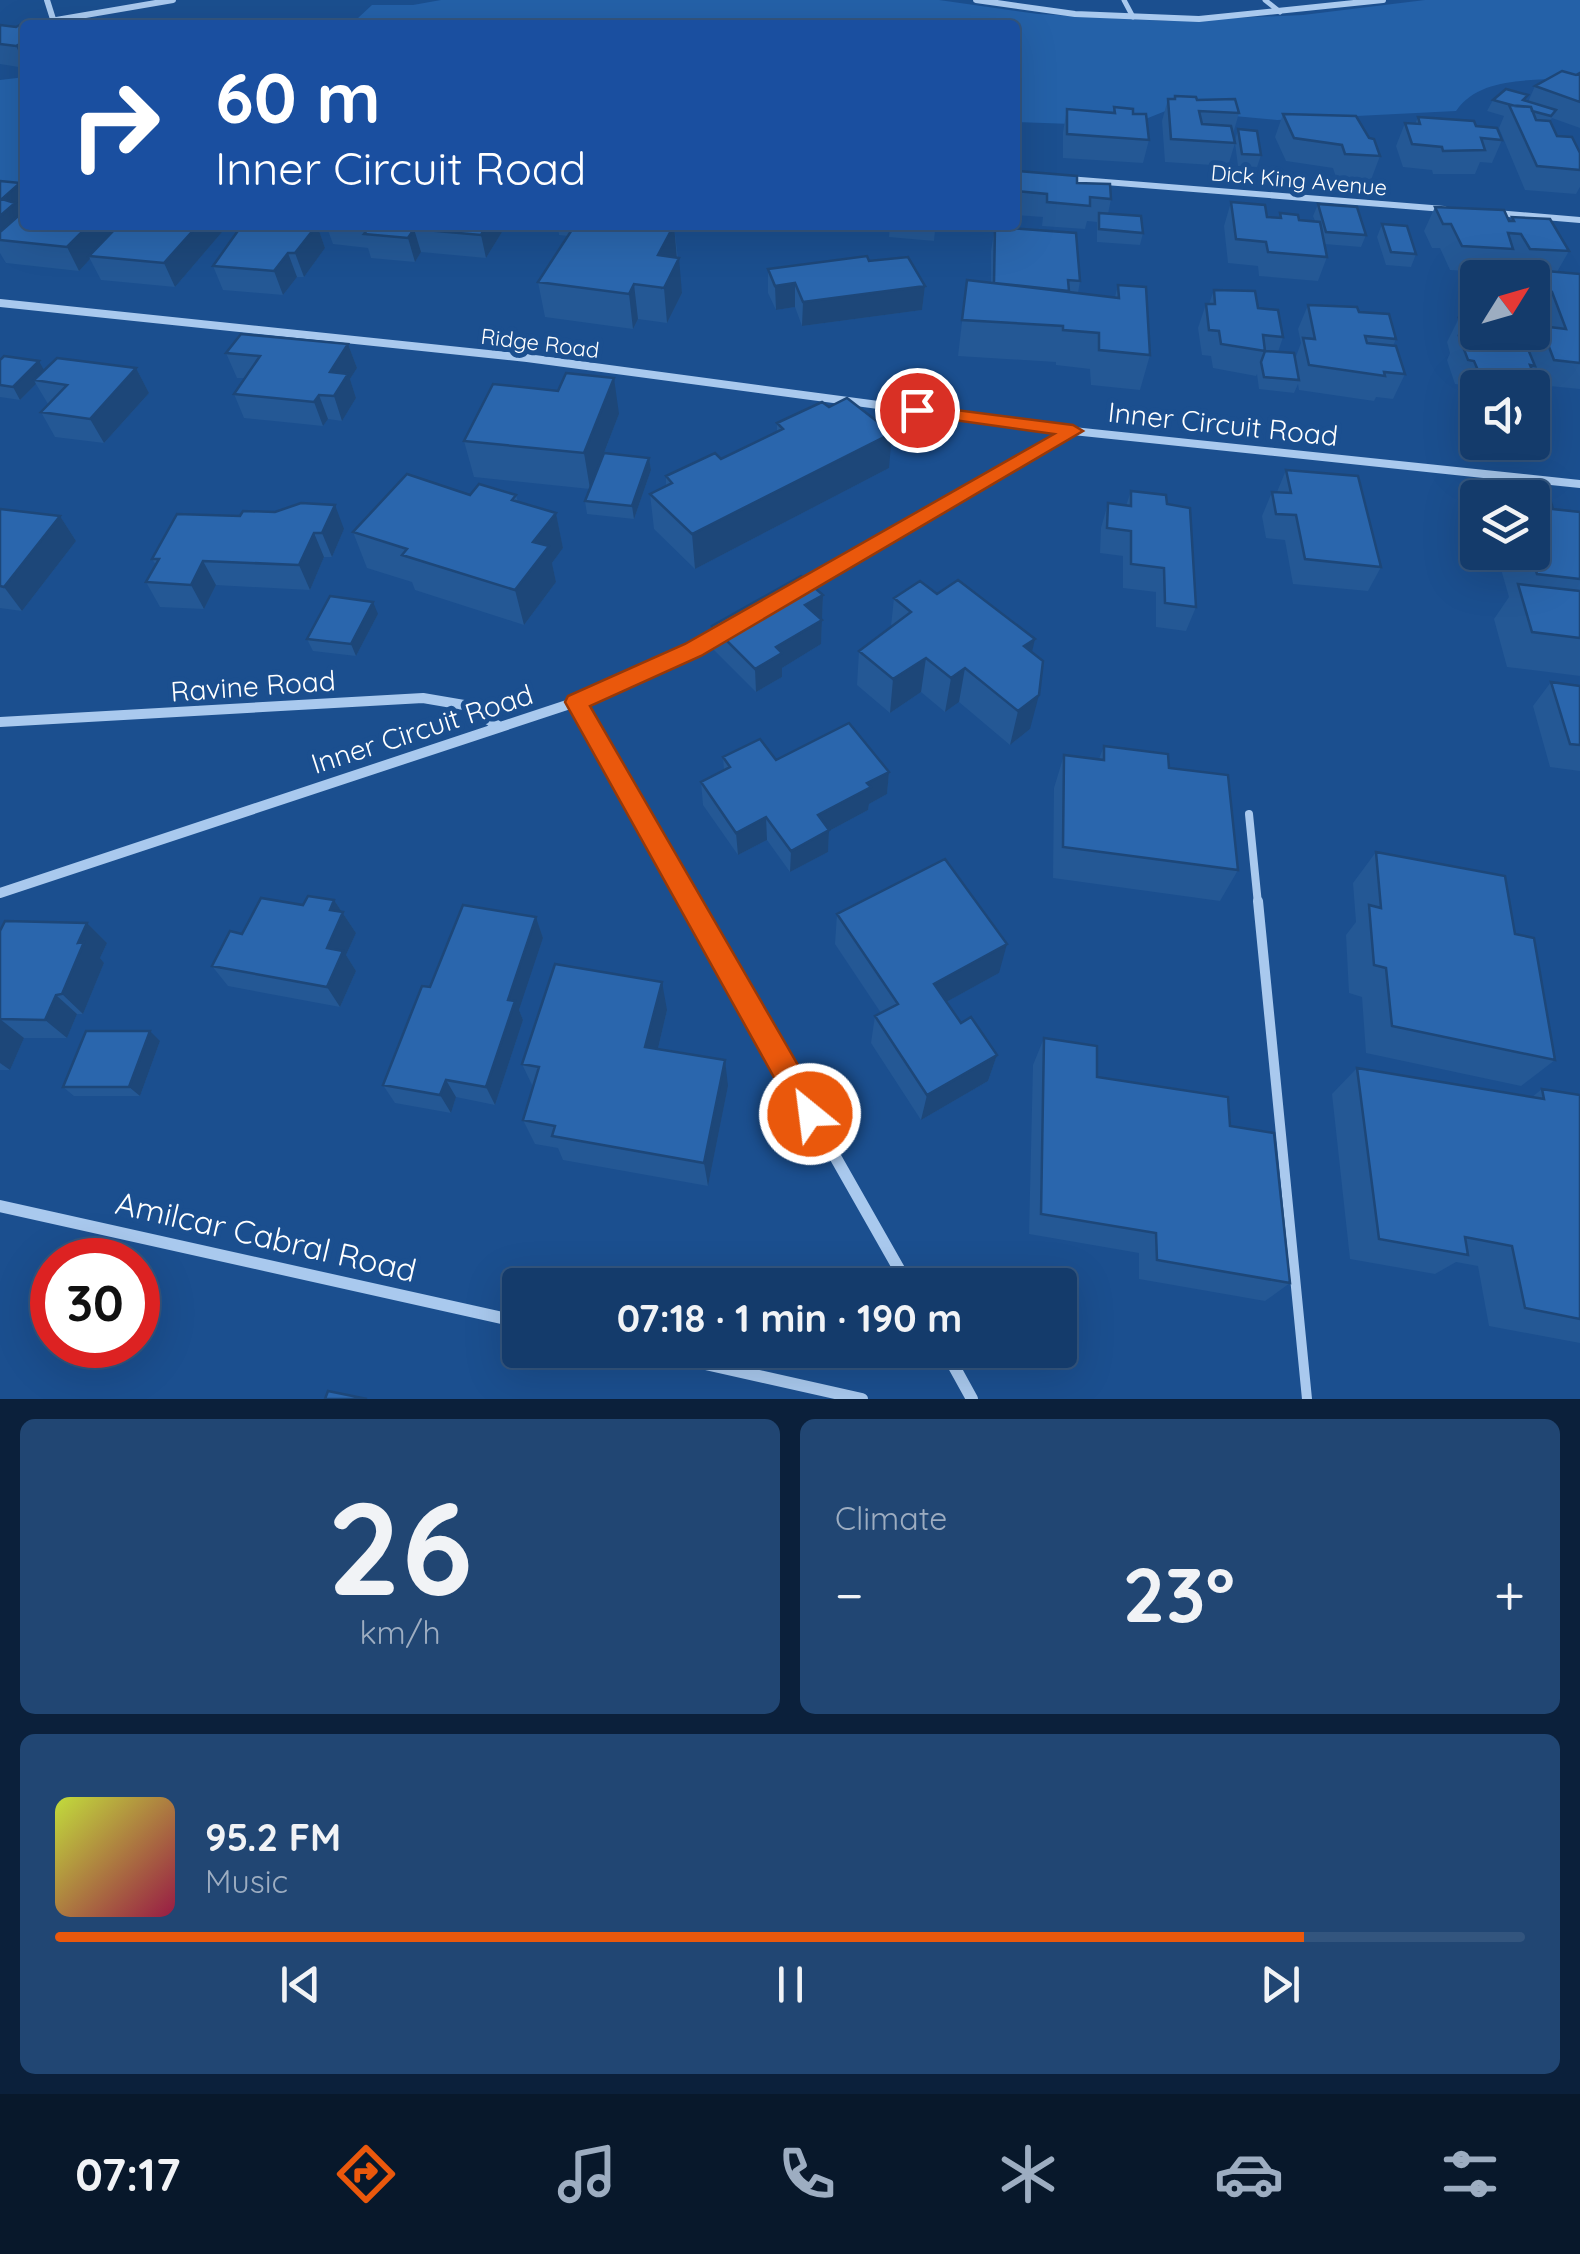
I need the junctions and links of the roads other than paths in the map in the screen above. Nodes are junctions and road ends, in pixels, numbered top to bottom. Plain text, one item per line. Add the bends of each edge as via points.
1 (47, 0) edge
2 (173, 0) edge
3 (976, 0) edge
4 (1124, 0) edge
5 (1266, 0) edge
6 (1382, 0) edge
7 (1280, 12) junction
8 (1134, 17) junction
9 (52, 19) junction
10 (48, 20) edge
11 (20, 26) edge
12 (12, 28) edge
13 (1054, 178) edge
14 (1462, 210) edge
15 (1482, 212) edge
16 (1580, 220) edge
17 (0, 304) edge
18 (1073, 431) junction
19 (1580, 484) edge
20 (796, 590) edge
21 (727, 630) edge
22 (576, 702) junction
23 (0, 722) edge
24 (500, 727) junction
25 (1249, 814) dead end
26 (0, 893) edge
27 (0, 1206) edge
28 (898, 1268) edge
29 (502, 1318) edge
30 (723, 1368) edge
31 (954, 1368) edge
32 (862, 1399) edge
33 (972, 1399) edge
34 (1307, 1399) edge

1 - 9 street
2 - 9 street
3 - 8 street
4 - 8 lane
5 - 7 lane
6 - 7 street
7 - 8 street
9 - 10 street
11 - 12 street
13 - 14 street, Dick King Avenue
15 - 16 street
17 - 18 street, Ridge Road via 527,358
18 - 19 street, Inner Circuit Road
18 - 20 street, Inner Circuit Road
21 - 22 street, Inner Circuit Road
22 - 24 street, Inner Circuit Road
22 - 28 street
23 - 24 street, Ravine Road via 423,698 459,701
24 - 26 street, Inner Circuit Road
25 - 34 lane
27 - 29 street, Amilcar Cabral Road
30 - 32 street
31 - 33 street

